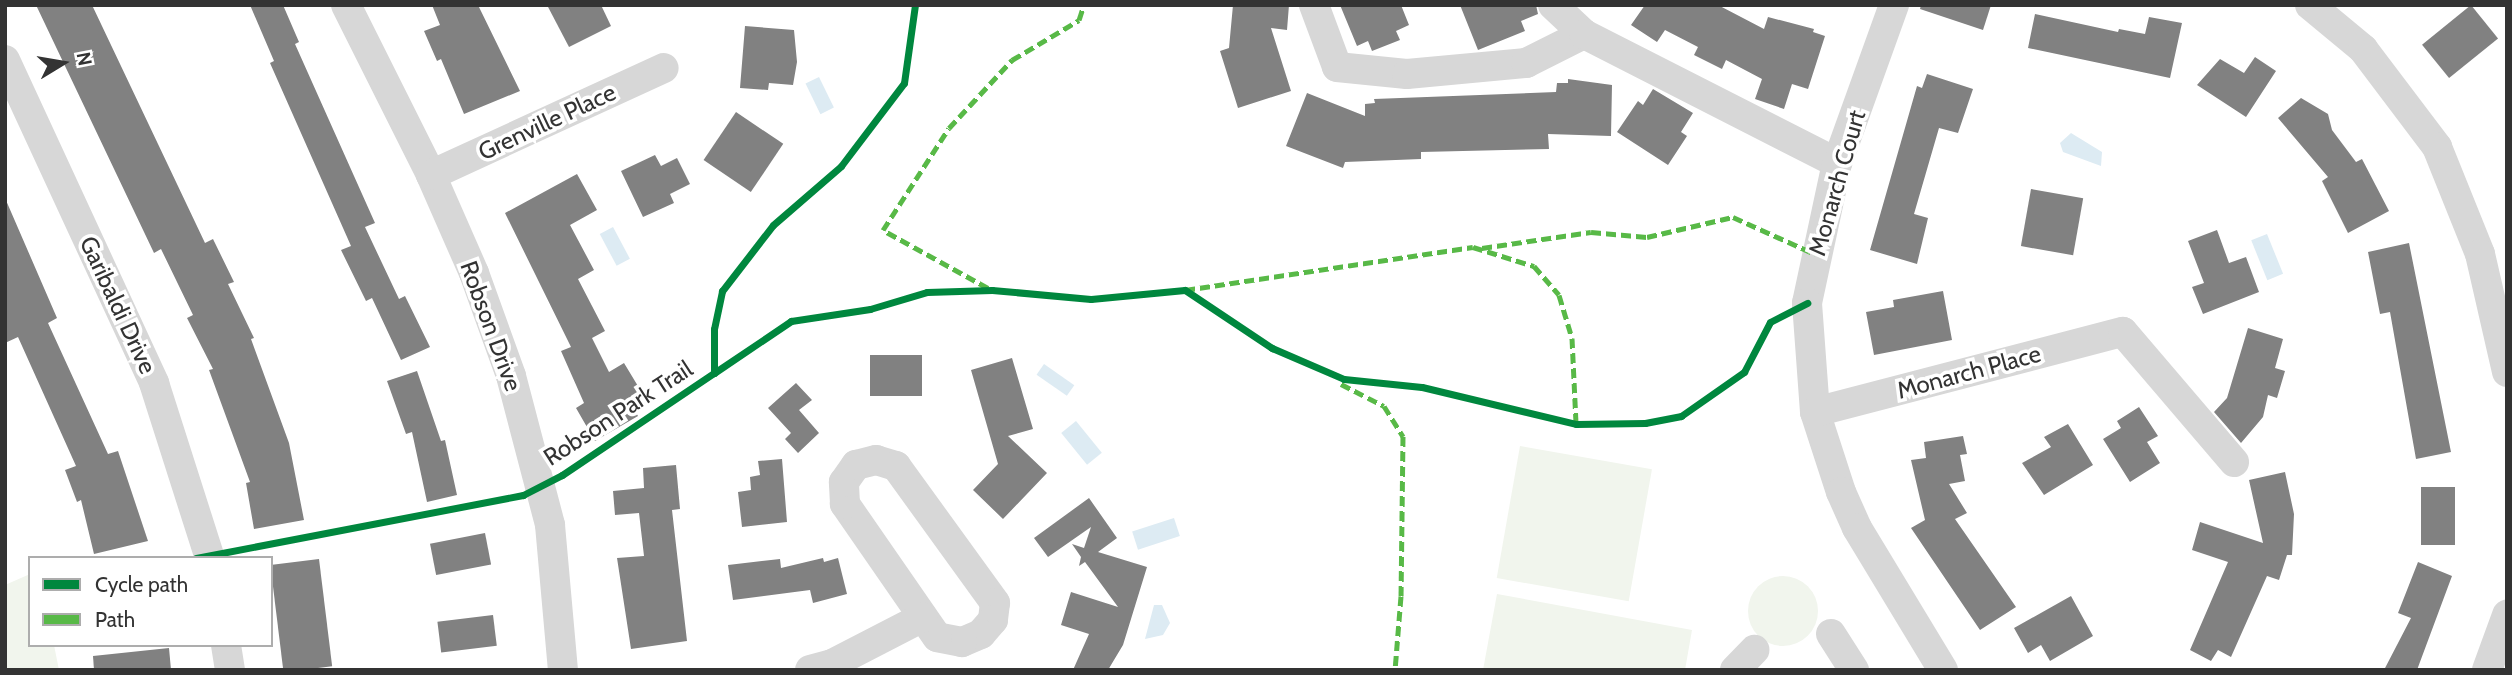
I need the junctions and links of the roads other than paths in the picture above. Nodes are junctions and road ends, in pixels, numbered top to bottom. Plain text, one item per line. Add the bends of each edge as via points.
1 (346, 5) edge
2 (1314, 5) edge
3 (1553, 5) edge
4 (1894, 5) edge
5 (2310, 5) edge
6 (1584, 34) junction
7 (5, 60) edge
8 (664, 68) dead end
9 (1837, 163) junction
10 (431, 176) junction
11 (2507, 372) edge
12 (1815, 412) junction
13 (2234, 462) dead end
14 (209, 556) edge
15 (2507, 615) edge
16 (923, 617) junction
17 (1831, 634) dead end
18 (226, 647) edge
19 (230, 670) edge
20 (564, 670) edge
21 (810, 670) edge
22 (1854, 670) edge
23 (1943, 670) edge
24 (2487, 670) edge

1 - 10 street, Robson Drive
2 - 6 street via 1336,67 1407,74 1526,64
3 - 6 street
4 - 9 street, Monarch Court
5 - 11 street via 2362,49 2437,147 2480,254
6 - 9 street
7 - 14 street, Garibaldi Drive via 154,383
8 - 10 street, Grenville Place
9 - 12 street, Monarch Court via 1807,303
10 - 20 street, Robson Drive via 512,376 550,526
12 - 13 street, Monarch Place via 2123,332
12 - 23 street, Monarch Court via 1857,528
15 - 24 street
16 - 16 street via 845,504 844,482 856,465 876,460 896,466 995,603 993,620 981,634 962,642 937,637
16 - 21 street via 832,664
17 - 22 street
18 - 19 street

